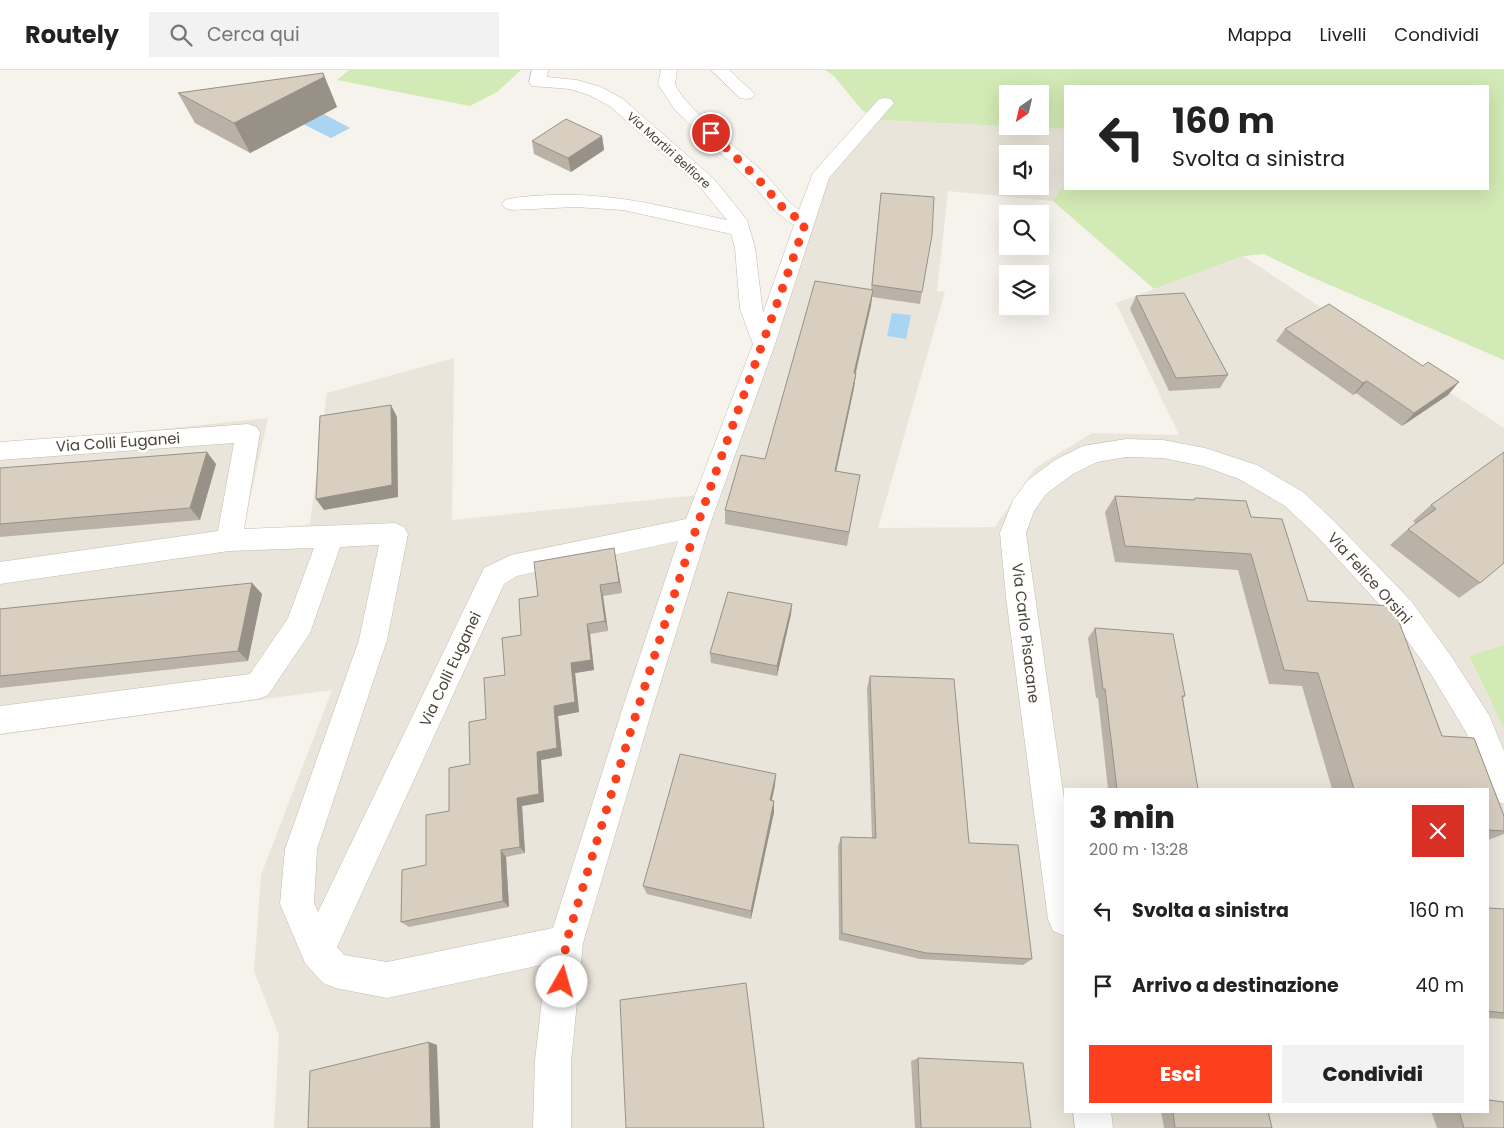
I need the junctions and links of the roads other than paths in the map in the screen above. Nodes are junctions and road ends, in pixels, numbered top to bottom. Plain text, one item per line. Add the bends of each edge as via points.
1 (540, 70) edge
2 (669, 70) edge
3 (719, 70) edge
4 (746, 94) dead end
5 (885, 104) dead end
6 (512, 204) dead end
7 (805, 224) junction
8 (739, 229) junction
9 (764, 344) junction
10 (1163, 449) joint
11 (0, 451) edge
12 (696, 527) junction
13 (331, 536) junction
14 (229, 540) junction
15 (0, 573) edge
16 (0, 720) edge
17 (1504, 789) edge
18 (1064, 912) edge
19 (566, 943) junction
20 (317, 951) junction
21 (1092, 1113) edge
22 (552, 1128) edge
23 (1094, 1128) edge

1 - 8 street, Via Martiri Belfiore via 538,82 571,84 617,103 707,183 737,220
2 - 7 street via 666,80 669,90 680,105 759,180 783,208
3 - 4 street
5 - 7 street via 820,177
6 - 8 street via 553,200 638,206
7 - 9 street
8 - 9 street, Via Martiri Belfiore via 750,309
9 - 12 street
10 - 17 street, Via Felice Orsini via 1248,472 1294,499 1324,527 1401,609 1441,665 1478,725
10 - 18 street, Via Carlo Pisacane via 1126,448 1092,453 1064,467 1037,487 1022,507 1013,533
11 - 14 street, Via Colli Euganei via 248,433
12 - 19 street
12 - 20 street, Via Colli Euganei via 511,566 494,576
13 - 14 street
13 - 16 street via 300,624 258,686
13 - 20 street via 396,534 373,640 301,850 297,904
14 - 15 street
19 - 20 street via 387,980 335,970
19 - 22 street via 553,1061
21 - 23 street

